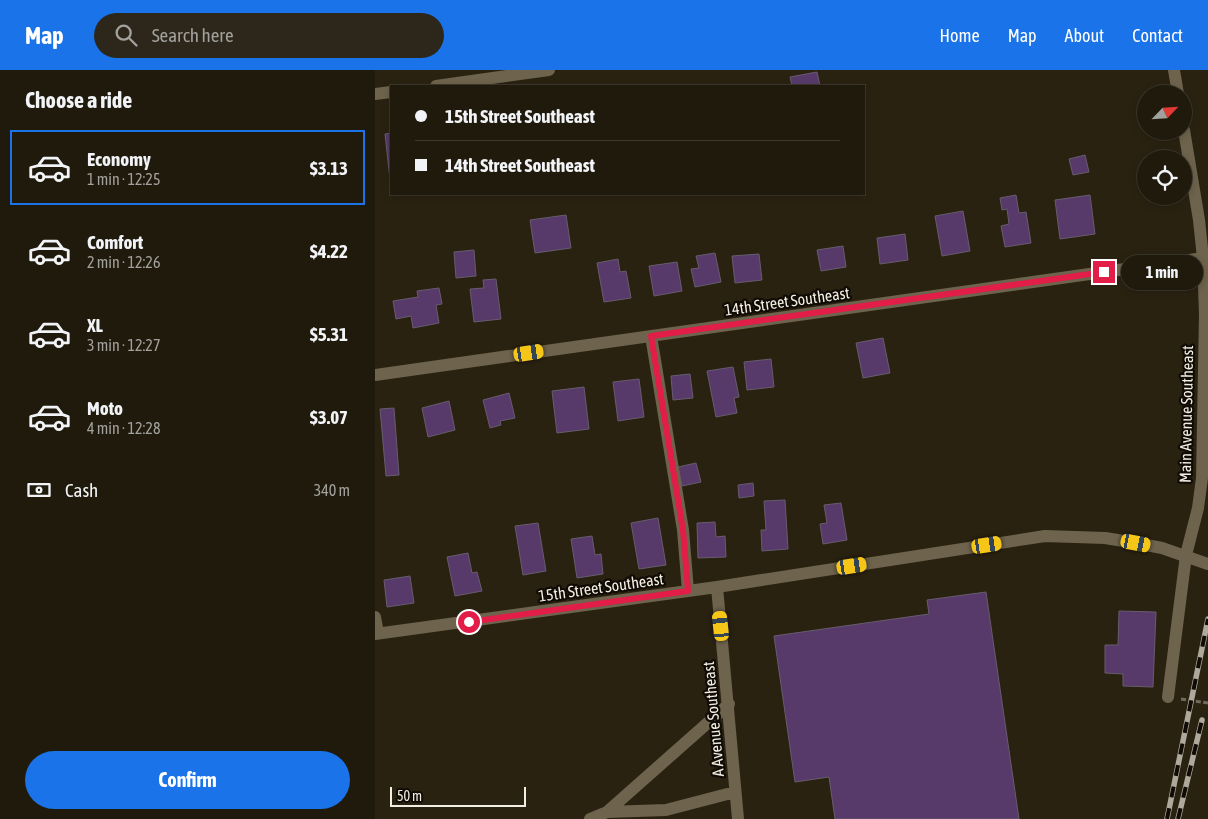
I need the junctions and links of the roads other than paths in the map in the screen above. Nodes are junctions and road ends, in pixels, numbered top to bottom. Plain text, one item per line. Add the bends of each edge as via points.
1 (549, 70) edge
2 (1174, 70) edge
3 (442, 85) edge
4 (1176, 85) edge
5 (390, 92) edge
6 (375, 94) edge
7 (1186, 140) edge
8 (1203, 258) junction
9 (651, 336) junction
10 (375, 375) edge
11 (1186, 556) junction
12 (1208, 564) edge
13 (717, 587) junction
14 (688, 591) junction
15 (375, 617) edge
16 (377, 633) edge
17 (1168, 697) road end
18 (729, 704) junction
19 (735, 792) junction
20 (607, 812) junction
21 (590, 819) edge
22 (738, 819) edge

1 - 3 street
2 - 4 street
5 - 6 street
7 - 8 street, Main Avenue Southeast
8 - 9 street, 14th Street Southeast
8 - 11 street, Main Avenue Southeast via 1202,478
9 - 10 street, 14th Street Southeast
9 - 14 street via 683,530
11 - 12 street, 15th Street Southeast
11 - 13 street, 15th Street Southeast via 1162,548 1105,538 1045,536
11 - 17 street, Main Avenue Southeast
13 - 14 street, 15th Street Southeast
13 - 18 street, A Avenue Southeast
14 - 16 street, 15th Street Southeast
15 - 16 street
18 - 19 street, A Avenue Southeast
18 - 20 street
19 - 20 street via 666,810
19 - 22 street, A Avenue Southeast
20 - 21 street

